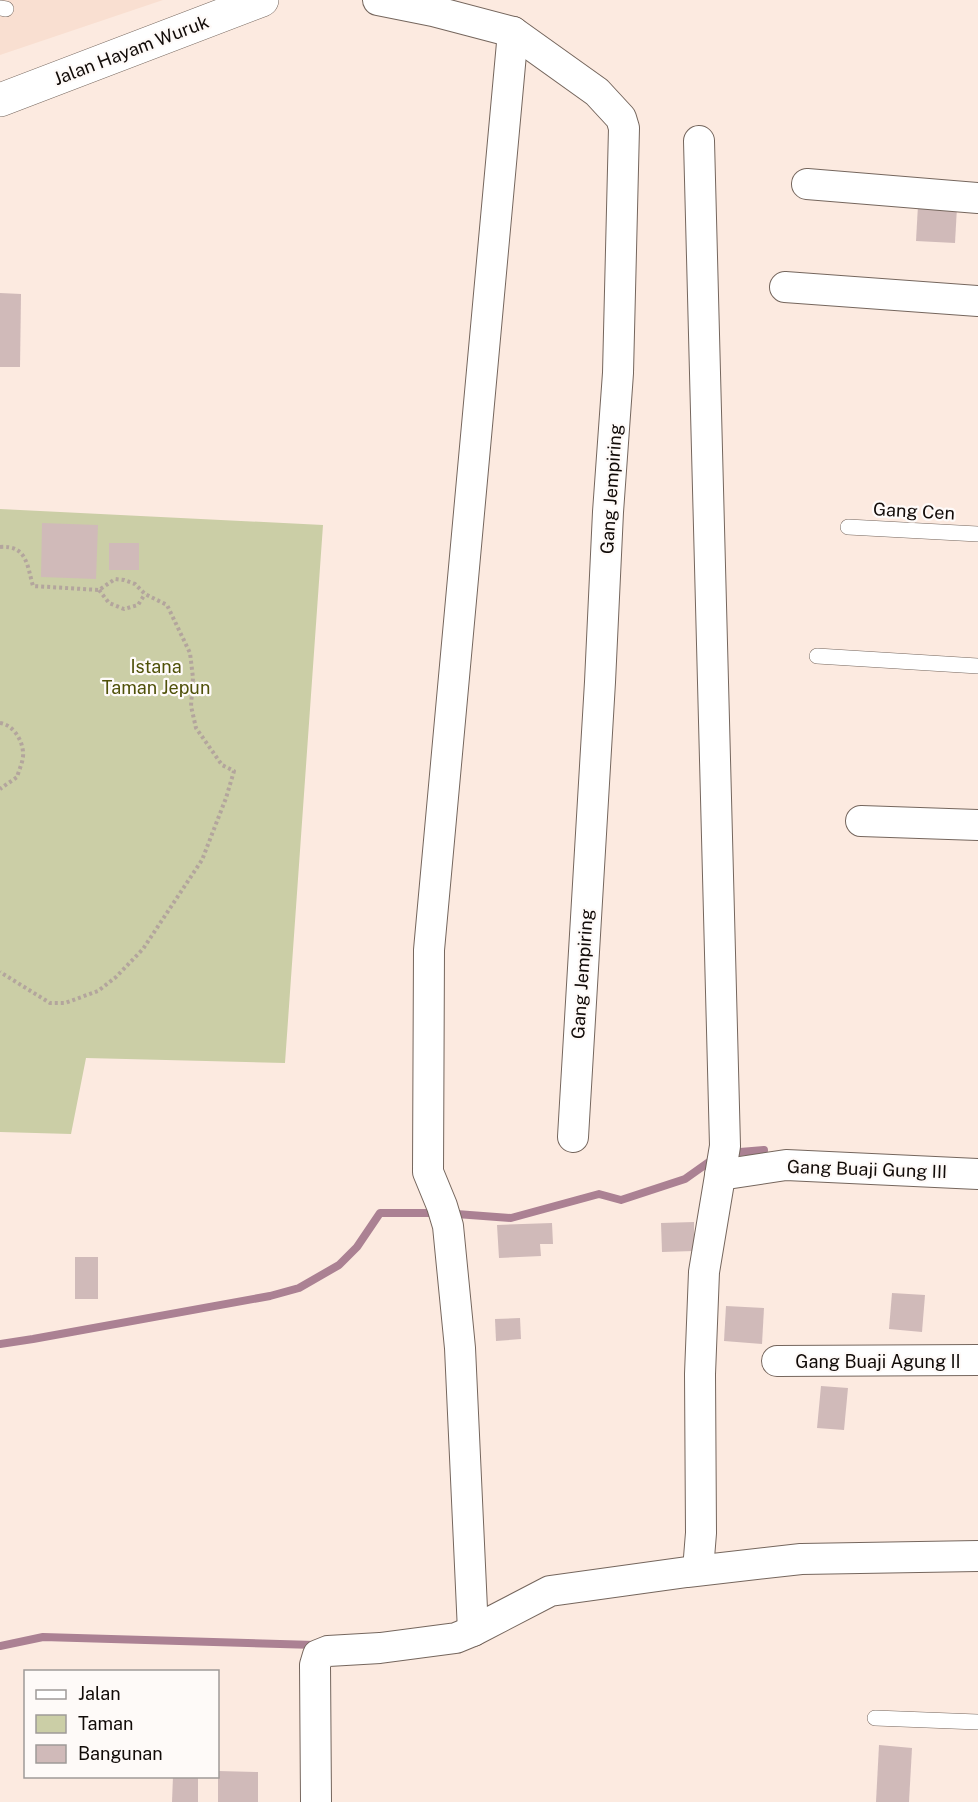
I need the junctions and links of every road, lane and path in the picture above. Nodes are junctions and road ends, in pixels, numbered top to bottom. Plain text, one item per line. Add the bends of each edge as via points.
1 (262, 0) edge
2 (378, 0) edge
3 (513, 32) junction
4 (0, 100) edge
5 (699, 141) dead end
6 (807, 184) dead end
7 (978, 198) edge
8 (785, 288) dead end
9 (978, 301) edge
10 (848, 527) dead end
11 (978, 534) edge
12 (0, 547) edge
13 (99, 590) junction
14 (145, 594) junction
15 (816, 657) dead end
16 (978, 666) edge
17 (0, 723) edge
18 (0, 789) edge
19 (861, 821) dead end
20 (978, 825) edge
21 (0, 972) edge
22 (573, 1137) dead end
23 (722, 1163) junction
24 (978, 1174) edge
25 (978, 1360) edge
26 (777, 1361) dead end
27 (978, 1556) edge
28 (698, 1570) junction
29 (473, 1631) junction
30 (875, 1718) dead end
31 (978, 1722) edge
32 (316, 1802) edge

1 - 4 main road, Jalan Hayam Wuruk
2 - 3 street, Gang Jempiring
3 - 22 street, Gang Jempiring via 597,92 621,118 624,128 618,373
3 - 29 street via 429,950 428,1172 445,1216 460,1348
5 - 23 street
6 - 7 street
8 - 9 street
10 - 11 lane, Gang Cen
12 - 13 path via 11,546 24,555 33,586
13 - 14 path via 115,579 124,579
13 - 14 path via 109,603 124,609 138,605
14 - 21 path via 167,605 190,653 194,678 191,706 196,728 222,765 234,771 218,819 202,860 143,949 98,991 65,1003 50,1003
15 - 16 lane
17 - 18 path via 8,724 17,735 24,753 17,777
19 - 20 street
23 - 24 street, Gang Buaji Gung III
23 - 28 street via 704,1272
25 - 26 street, Gang Buaji Agung II
27 - 28 street via 801,1559
28 - 29 street via 550,1591
29 - 32 street via 438,1641 318,1655
30 - 31 lane

